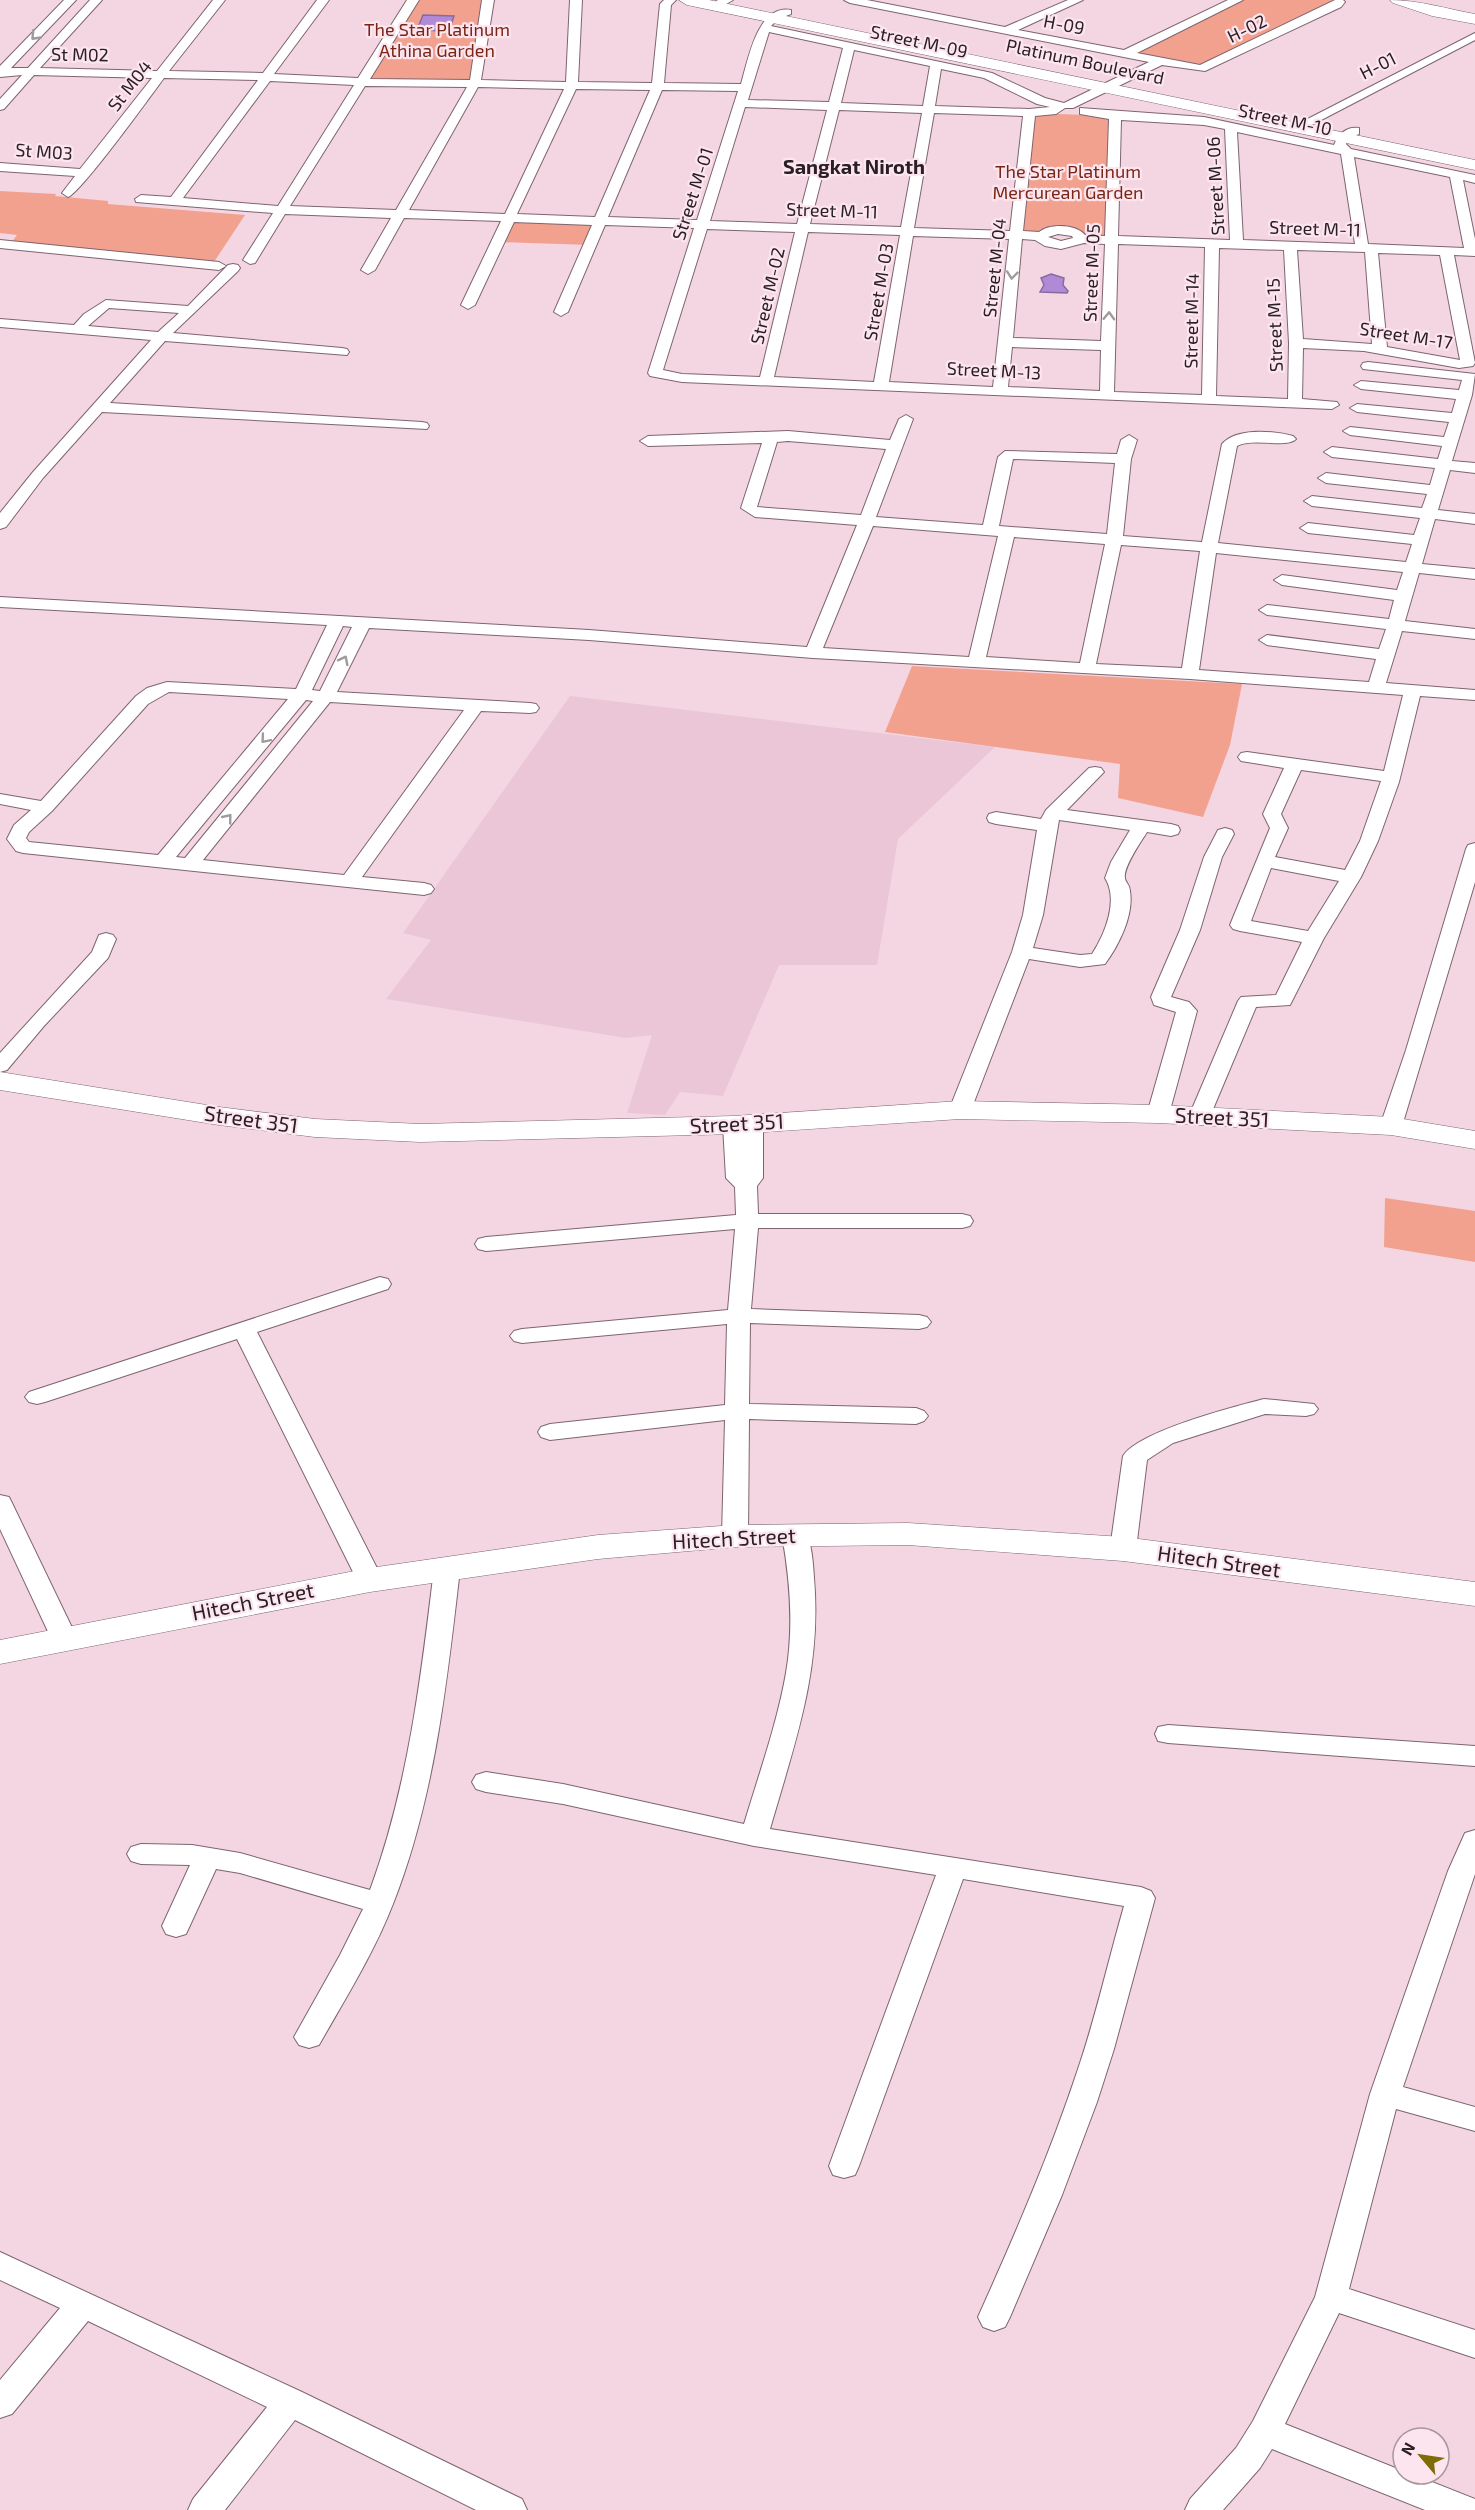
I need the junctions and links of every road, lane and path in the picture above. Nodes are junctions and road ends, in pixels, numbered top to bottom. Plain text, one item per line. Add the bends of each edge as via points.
1 (70, 0) edge
2 (96, 0) edge
3 (219, 0) edge
4 (323, 0) edge
5 (413, 0) edge
6 (488, 0) edge
7 (576, 0) edge
8 (687, 0) edge
9 (850, 0) edge
10 (1077, 0) edge
11 (1237, 0) edge
12 (1398, 0) edge
13 (1439, 0) edge
14 (1335, 1) edge
15 (666, 2) edge
16 (718, 2) edge
17 (920, 4) dead end
18 (903, 11) junction
19 (1475, 11) edge
20 (773, 18) junction
21 (1475, 19) edge
22 (1006, 31) junction
23 (1475, 36) edge
24 (850, 45) junction
25 (1123, 55) junction
26 (1159, 62) junction
27 (936, 64) junction
28 (1173, 65) junction
29 (1201, 69) joint
30 (1, 71) edge
31 (31, 72) junction
32 (161, 75) junction
33 (268, 77) junction
34 (360, 82) junction
35 (475, 83) junction
36 (572, 85) junction
37 (658, 86) junction
38 (1120, 86) junction
39 (745, 88) junction
40 (741, 103) junction
41 (0, 106) edge
42 (835, 106) junction
43 (1062, 107) junction
44 (927, 109) junction
45 (1085, 110) junction
46 (1029, 113) junction
47 (1115, 116) junction
48 (1304, 124) junction
49 (1230, 127) junction
50 (1352, 138) junction
51 (1475, 156) edge
52 (1475, 165) edge
53 (0, 167) edge
54 (86, 173) junction
55 (1456, 175) junction
56 (1475, 179) edge
57 (68, 193) dead end
58 (141, 199) dead end
59 (174, 202) junction
60 (282, 210) junction
61 (401, 214) junction
62 (509, 218) junction
63 (600, 220) junction
64 (702, 224) junction
65 (802, 228) junction
66 (908, 231) junction
67 (1016, 235) junction
68 (0, 236) edge
69 (1112, 240) junction
70 (0, 243) edge
71 (1212, 243) junction
72 (1237, 244) junction
73 (1290, 246) junction
74 (1366, 249) junction
75 (1446, 251) junction
76 (1473, 252) edge
77 (250, 260) dead end
78 (368, 270) dead end
79 (468, 305) dead end
80 (191, 309) junction
81 (561, 312) dead end
82 (0, 323) edge
83 (77, 330) junction
84 (160, 338) junction
85 (1005, 342) junction
86 (1296, 343) junction
87 (1108, 345) junction
88 (1380, 350) junction
89 (342, 352) dead end
90 (1368, 366) dead end
91 (655, 372) joint
92 (766, 380) junction
93 (1361, 385) dead end
94 (881, 386) junction
95 (1000, 391) junction
96 (1465, 394) junction
97 (1107, 396) junction
98 (1209, 400) junction
99 (1295, 404) junction
100 (1332, 405) dead end
101 (100, 407) junction
102 (1357, 408) dead end
103 (1458, 418) junction
104 (906, 419) dead end
105 (423, 426) dead end
106 (1350, 431) dead end
107 (771, 438) junction
108 (1288, 439) dead end
109 (1130, 440) dead end
110 (648, 441) dead end
111 (1450, 442) junction
112 (895, 445) junction
113 (1332, 452) dead end
114 (1123, 459) junction
115 (1443, 464) junction
116 (1475, 468) edge
117 (1326, 478) dead end
118 (1436, 490) junction
119 (1312, 501) dead end
120 (1428, 514) junction
121 (1475, 519) edge
122 (867, 520) junction
123 (0, 524) edge
124 (1308, 528) dead end
125 (999, 531) junction
126 (1420, 540) junction
127 (1114, 541) junction
128 (1209, 547) junction
129 (1411, 567) junction
130 (1475, 574) edge
131 (1282, 579) dead end
132 (1403, 596) junction
133 (0, 602) edge
134 (1267, 610) dead end
135 (337, 622) junction
136 (362, 624) junction
137 (1395, 625) junction
138 (1475, 634) edge
139 (1267, 640) dead end
140 (813, 653) junction
141 (1386, 655) junction
142 (976, 662) junction
143 (1087, 668) junction
144 (1190, 674) junction
145 (1376, 688) junction
146 (1413, 691) junction
147 (302, 694) junction
148 (1475, 695) edge
149 (326, 696) junction
150 (476, 705) junction
151 (530, 708) dead end
152 (1247, 757) dead end
153 (1295, 764) junction
154 (1095, 772) dead end
155 (1391, 777) junction
156 (0, 799) edge
157 (45, 807) junction
158 (996, 818) dead end
159 (1050, 820) junction
160 (1141, 827) junction
161 (1171, 830) dead end
162 (1225, 834) dead end
163 (1475, 849) edge
164 (164, 860) junction
165 (1264, 861) junction
166 (191, 863) junction
167 (1351, 877) junction
168 (350, 879) junction
169 (424, 889) dead end
170 (1314, 938) junction
171 (106, 939) dead end
172 (1022, 952) junction
173 (0, 1066) edge
174 (0, 1081) edge
175 (960, 1110) junction
176 (1158, 1114) junction
177 (1200, 1116) junction
178 (743, 1125) junction
179 (1391, 1126) junction
180 (1475, 1140) edge
181 (747, 1221) junction
182 (962, 1221) dead end
183 (486, 1244) dead end
184 (380, 1284) dead end
185 (739, 1316) junction
186 (919, 1322) dead end
187 (244, 1330) junction
188 (522, 1336) dead end
189 (37, 1397) dead end
190 (1306, 1409) dead end
191 (737, 1412) junction
192 (916, 1416) dead end
193 (550, 1432) dead end
194 (0, 1503) edge
195 (795, 1535) junction
196 (735, 1536) junction
197 (1123, 1549) junction
198 (447, 1569) junction
199 (370, 1580) junction
200 (1475, 1594) edge
201 (64, 1638) junction
202 (0, 1652) edge
203 (1168, 1734) dead end
204 (1475, 1756) edge
205 (486, 1782) dead end
206 (754, 1836) junction
207 (1475, 1840) edge
208 (141, 1854) dead end
209 (208, 1857) junction
210 (953, 1868) junction
211 (379, 1903) junction
212 (176, 1926) dead end
213 (309, 2037) dead end
214 (1384, 2094) junction
215 (1475, 2119) edge
216 (844, 2166) dead end
217 (0, 2265) edge
218 (1331, 2297) junction
219 (83, 2304) junction
220 (994, 2317) dead end
221 (1475, 2344) edge
222 (290, 2402) junction
223 (0, 2404) edge
224 (1265, 2431) junction
225 (205, 2510) edge
226 (510, 2510) edge
227 (1202, 2510) edge
228 (1464, 2510) edge

1 -> 30 street
2 - 31 street
3 - 32 street, St M04
4 - 33 street
5 - 34 street
6 - 35 street
7 - 36 street
8 - 16 street, Platinum Boulevard
9 - 18 street, H-09
10 - 22 street
11 - 25 street
12 - 21 street
13 - 19 street
14 - 29 street, H-02 via 1337,5
15 - 37 street
16 - 20 street, Platinum Boulevard
17 - 18 street
18 - 22 street, H-09
20 - 24 street, Street M-09
20 - 38 street, Platinum Boulevard
20 - 39 street, Street M-01
22 - 25 street, H-09
23 - 48 street, H-01
24 - 27 street, Street M-09
24 - 42 street, Street M-02
25 - 26 street, H-09
26 - 28 street, H-09
26 - 38 street
27 - 43 street, Street M-09 via 988,75
27 - 44 street, Street M-03
28 - 29 street, H-09
28 - 38 street
30 - 31 street, St M02
31 - 32 street, St M02
31 - 41 street
32 - 33 street, St M02
32 - 54 street, St M04
33 - 34 street, St M02
33 - 59 street
34 - 35 street, St M02
34 - 60 street
35 - 36 street, St M02
35 - 61 street
36 - 37 street, St M02
36 - 62 street
37 - 39 street, St M02
37 - 63 street
38 - 43 street
38 - 45 street
38 - 48 street, Platinum Boulevard
39 - 40 street, Street M-01
40 - 42 street
40 - 64 street, Street M-01
42 - 44 street
42 - 65 street, Street M-02
43 - 45 street, Street M-10 via 1070,114
43 - 46 street
44 - 46 street
44 - 66 street, Street M-03
45 - 47 street, Street M-10
46 - 67 street, Street M-04
47 - 49 street, Street M-10 via 1188,119
47 - 69 street, Street M-05
48 - 50 street, Platinum Boulevard
49 - 50 street, Street M-10
49 - 72 street, Street M-06
50 - 51 street, Platinum Boulevard
50 - 52 street, Platinum Boulevard
50 - 55 street, Street M-10
50 - 74 street
53 - 54 street, St M03
54 - 57 street, St M04
55 - 56 street, Street M-10
55 - 76 street
58 - 59 street, Street M-11
59 - 60 street, Street M-11
60 - 61 street, Street M-11
60 - 77 street
61 - 62 street, Street M-11
61 - 78 street
62 - 63 street, Street M-11
62 - 79 street
63 - 64 street, Street M-11
63 - 81 street
64 - 65 street, Street M-11
64 - 91 street, Street M-01
65 - 66 street, Street M-11
65 - 92 street, Street M-02
66 - 67 street, Street M-11
66 - 94 street, Street M-03
67 - 69 street, Street M-11 via 1065,231 1076,233 1081,239
67 -> 85 street, Street M-04
68 - 70 street via 5,236
69 - 71 street, Street M-11
87 -> 69 street, Street M-05
70 - 80 street via 226,267
71 - 72 street, Street M-11
71 - 98 street, Street M-14
72 - 73 street, Street M-11
73 - 74 street, Street M-11
73 - 86 street, Street M-15
74 - 75 street, Street M-11
74 - 88 street
75 - 76 street, Street M-11
75 - 88 street, Street M-17 via 1468,363
80 - 83 street via 105,304
80 - 84 street
82 - 83 street
83 - 84 street
84 - 89 street
84 - 101 street
85 - 87 street
85 - 95 street, Street M-04
86 - 88 street, Street M-17
86 - 99 street, Street M-15
87 - 97 street, Street M-05
90 - 96 street via 1470,377
91 - 92 street, Street M-13 via 682,378
92 - 94 street, Street M-13
93 - 96 street
94 - 95 street, Street M-13
95 - 97 street, Street M-13
96 - 103 street
97 - 98 street, Street M-13
98 - 99 street, Street M-13
99 - 100 street, Street M-13
101 - 105 street
101 - 123 street
102 - 103 street
103 - 111 street
104 - 112 street
106 - 111 street
107 - 110 street
107 - 112 street
107 - 122 street via 751,511
108 - 128 street via 1257,436 1230,444
109 - 114 street
111 - 115 street
112 - 122 street
113 - 115 street
114 - 125 street via 1010,454 1006,457
114 - 127 street
115 - 116 street
115 - 118 street
117 - 118 street
118 - 120 street
119 - 120 street
120 - 121 street
120 - 126 street
122 - 125 street
122 - 140 street
124 - 126 street
125 - 127 street
125 - 142 street
126 - 129 street
127 - 128 street
127 - 143 street
128 - 129 street
128 - 144 street
129 - 130 street
129 - 132 street
131 - 132 street
132 - 137 street
133 - 135 street
134 - 137 street
135 - 136 street
135 - 147 street
136 - 140 street via 589,635
149 -> 136 street
137 - 138 street
137 - 141 street
139 - 141 street
140 - 142 street
141 - 145 street
142 - 143 street
143 - 144 street
144 - 145 street
145 - 146 street
146 - 148 street
146 - 155 street
147 - 149 street
147 - 157 street via 167,687 153,692
147 -> 164 street
149 - 150 street
166 -> 149 street
150 - 151 street
150 - 168 street
152 - 153 street
153 - 155 street
153 - 165 street via 1272,814 1279,828
154 - 159 street
155 - 167 street via 1369,841
156 - 157 street
157 - 164 street via 21,829 16,839 23,847
158 - 159 street
159 - 160 street
159 - 172 street via 1034,915
160 - 161 street
160 - 172 street via 1114,878 1120,885 1121,898 1106,951 1098,960
162 - 176 street via 1161,997 1164,1003 1187,1011
163 - 179 street
164 - 166 street
165 - 167 street
165 - 170 street via 1240,925
166 - 168 street
167 - 170 street
168 - 169 street
170 - 177 street via 1283,1000 1248,1001
171 - 173 street via 101,954
172 - 175 street
174 - 178 street, Street 351 via 315,1128 420,1133
175 - 176 street, Street 351
175 - 178 street, Street 351
176 - 177 street, Street 351
177 - 179 street, Street 351
178 - 181 street via 737,1178 746,1185
179 - 180 street, Street 351
181 - 182 street
181 - 183 street
181 - 185 street
184 - 187 street
185 - 186 street
185 - 188 street
185 - 191 street
187 - 189 street
187 - 199 street
190 - 197 street via 1264,1406 1164,1438 1135,1456
191 - 192 street
191 - 193 street
191 - 196 street
194 - 201 street
195 - 196 street, Hitech Street
195 - 197 street, Hitech Street via 908,1534
195 - 206 street via 804,1627 796,1689
196 - 198 street, Hitech Street via 598,1547
197 - 200 street, Hitech Street
198 - 199 street, Hitech Street
198 - 211 street via 420,1762
199 - 201 street, Hitech Street
201 - 202 street, Hitech Street
203 - 204 street
205 - 206 street via 563,1794
206 - 210 street
207 - 214 street
208 - 209 street
209 - 211 street
209 - 212 street
210 - 216 street
210 - 220 street via 1141,1898 1093,2069 1042,2208
211 - 213 street
214 - 215 street
214 - 218 street
217 - 219 street
218 - 221 street
218 - 224 street
219 - 222 street
219 - 223 street
222 - 225 street
222 - 226 street
224 - 227 street via 1248,2458
224 - 228 street

